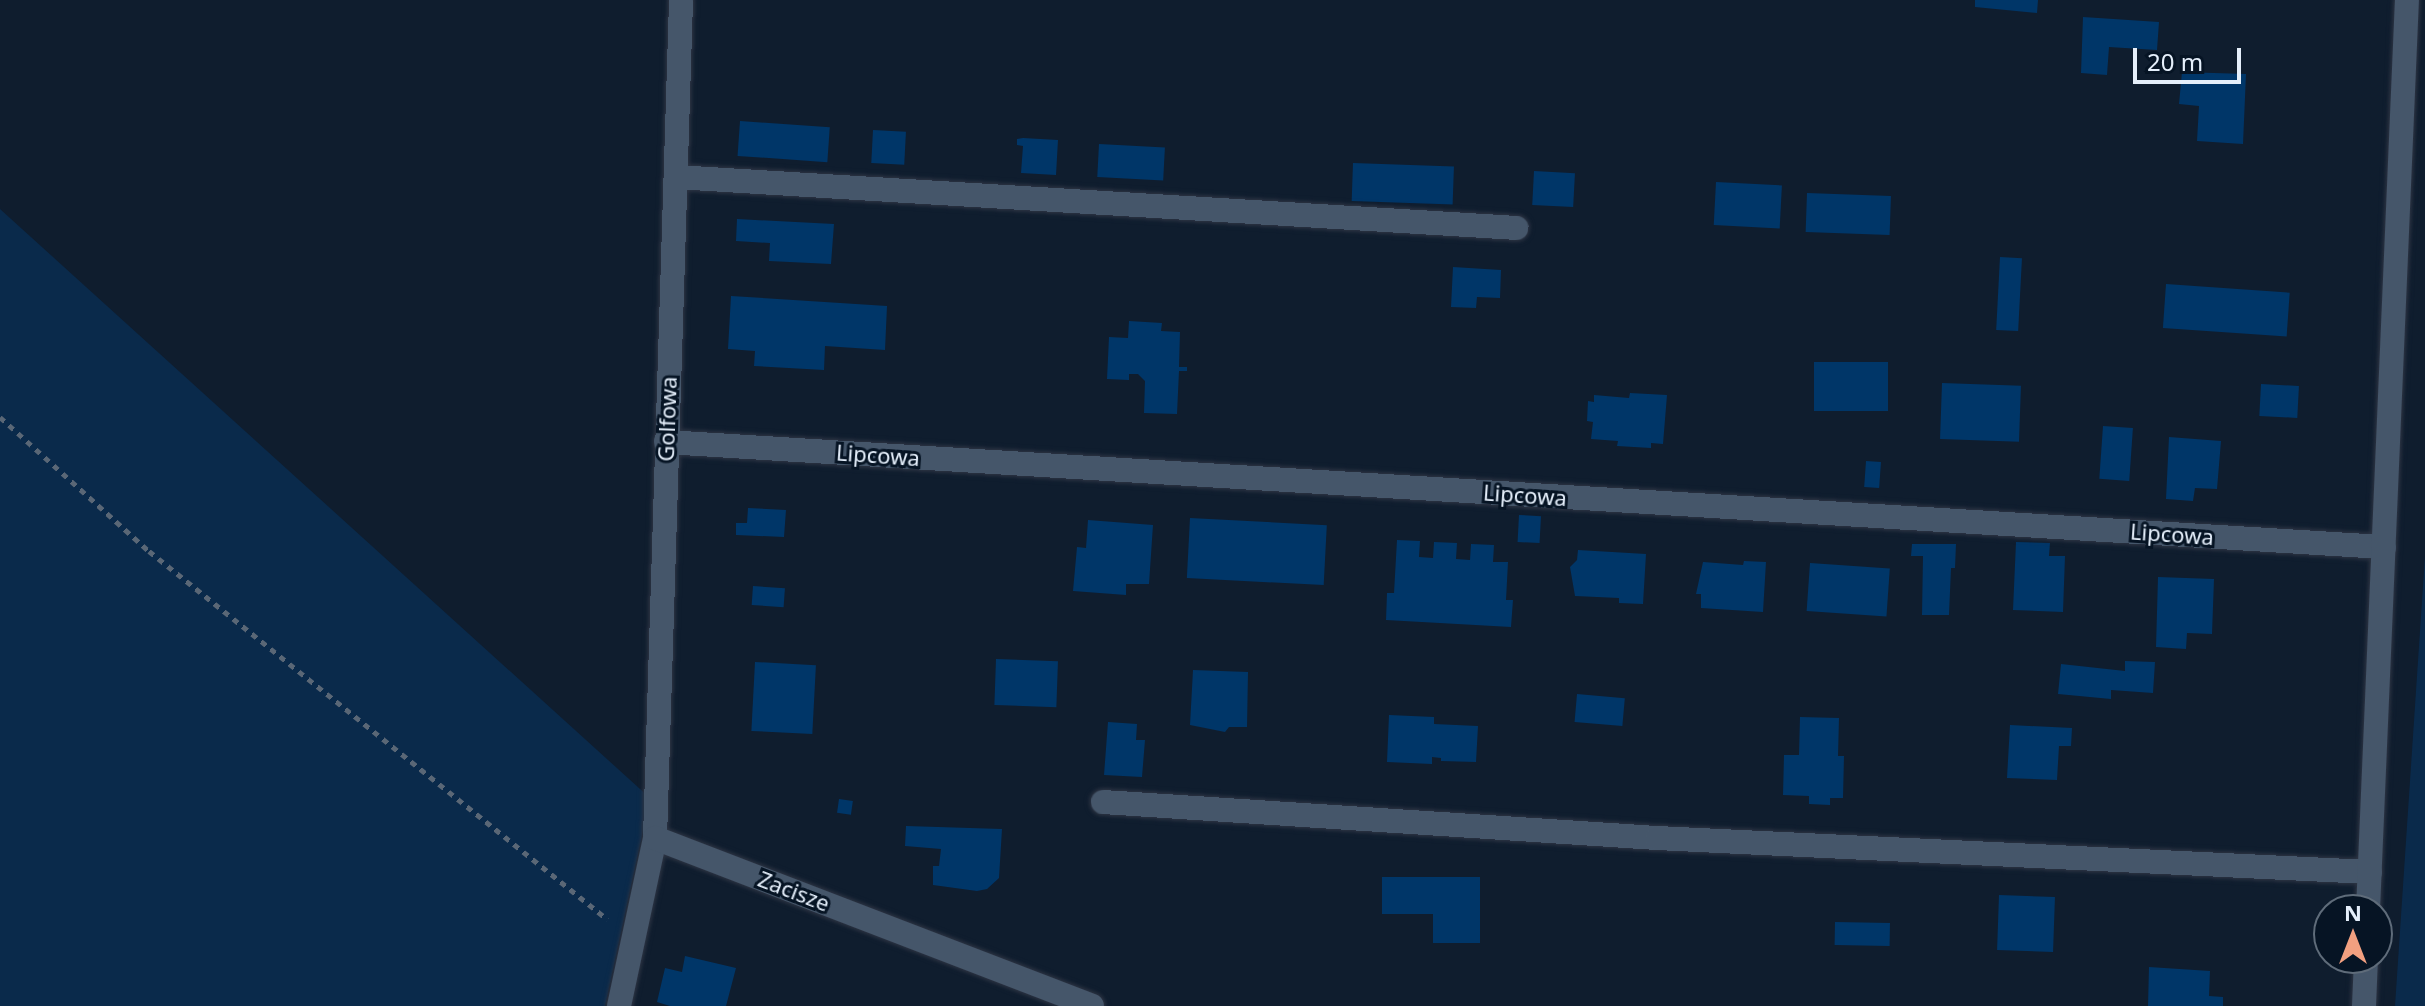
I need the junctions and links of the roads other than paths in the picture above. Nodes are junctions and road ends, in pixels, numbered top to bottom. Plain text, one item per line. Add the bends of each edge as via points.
1 (681, 0) edge
2 (2407, 0) edge
3 (676, 177) junction
4 (1516, 228) dead end
5 (666, 442) junction
6 (2384, 547) junction
7 (1103, 802) dead end
8 (655, 838) junction
9 (2370, 872) junction
10 (2369, 894) edge
11 (2365, 974) edge
12 (619, 1006) edge
13 (1092, 1006) edge
14 (2364, 1006) edge

1 - 3 street, Golfowa
2 - 6 street
3 - 4 street
3 - 5 street, Golfowa
5 - 6 street, Lipcowa
5 - 8 street, Golfowa
6 - 9 street
7 - 9 street via 1657,838
8 - 12 street
8 - 13 street, Zacisze
9 - 10 street
11 - 14 street

